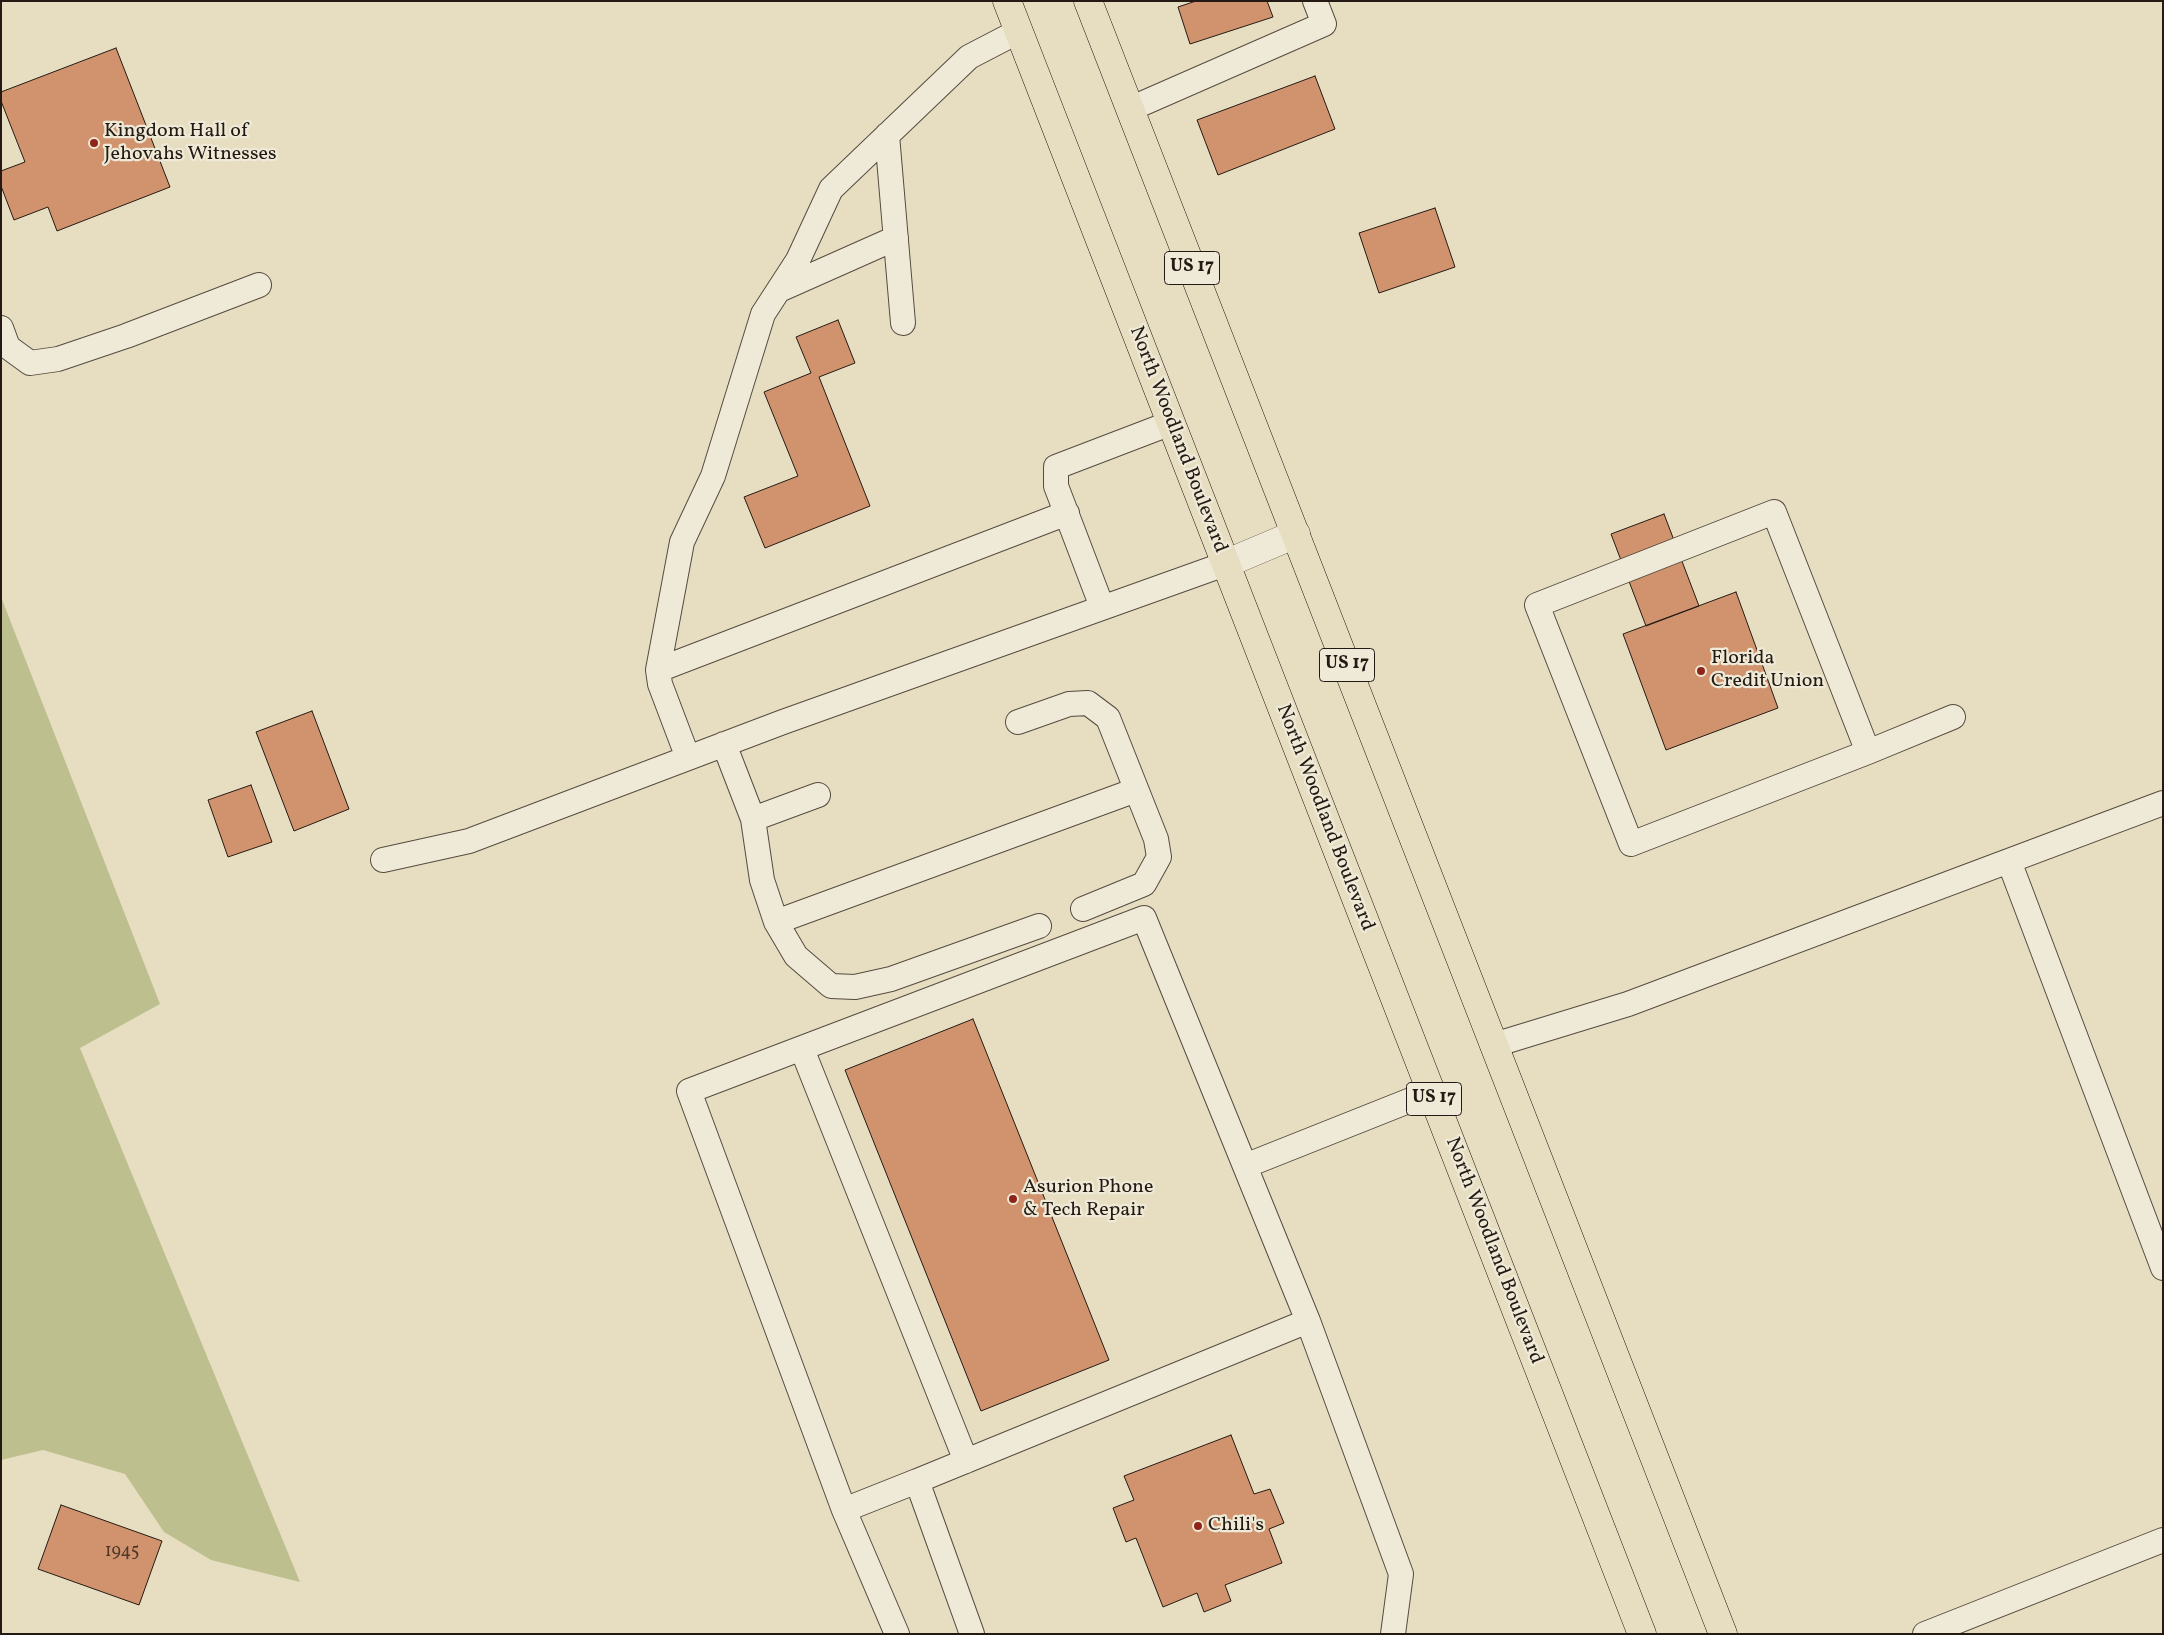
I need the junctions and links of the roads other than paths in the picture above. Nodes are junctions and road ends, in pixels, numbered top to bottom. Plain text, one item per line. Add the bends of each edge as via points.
1 (1088, 1) edge
2 (1315, 1) edge
3 (1009, 2) edge
4 (1019, 31) junction
5 (1130, 109) junction
6 (887, 135) junction
7 (896, 238) junction
8 (259, 285) dead end
9 (779, 290) junction
10 (903, 323) dead end
11 (1, 328) edge
12 (1171, 423) junction
13 (1067, 512) junction
14 (1296, 534) junction
15 (1225, 564) junction
16 (1102, 608) junction
17 (658, 670) junction
18 (1953, 717) dead end
19 (1018, 722) dead end
20 (724, 744) junction
21 (1868, 752) junction
22 (688, 758) junction
23 (1136, 790) junction
24 (818, 795) dead end
25 (2163, 803) edge
26 (753, 819) junction
27 (384, 860) dead end
28 (2009, 861) junction
29 (1083, 909) dead end
30 (776, 922) junction
31 (1039, 926) dead end
32 (1494, 1045) junction
33 (802, 1048) junction
34 (1431, 1092) junction
35 (1244, 1166) junction
36 (2163, 1268) edge
37 (1308, 1321) junction
38 (966, 1461) junction
39 (917, 1481) junction
40 (844, 1510) junction
41 (2163, 1540) edge
42 (898, 1634) edge
43 (972, 1634) edge
44 (1393, 1634) edge
45 (1642, 1634) edge
46 (1723, 1634) edge
47 (1925, 1634) edge

1 - 5 main road, US 17
2 - 5 lane via 1324,24
3 - 4 main road, North Woodland Boulevard / US 17
4 - 6 lane via 970,57
4 - 12 main road, North Woodland Boulevard / US 17
5 - 14 main road, US 17
6 - 7 lane
6 - 9 lane via 831,189 798,260
7 - 9 lane
7 - 10 lane
8 - 11 lane via 58,359 30,363 8,347
9 - 17 lane via 763,314 713,476 682,542
12 - 13 lane via 1056,467 1056,486
12 - 15 main road, North Woodland Boulevard / US 17
13 - 16 lane
13 - 17 lane
14 - 15 street
14 - 32 main road, US 17
15 - 16 lane
15 - 34 main road, North Woodland Boulevard / US 17
16 - 20 lane
17 - 22 lane via 660,684
18 - 21 lane
19 - 23 lane via 1069,704 1088,703 1108,718
20 - 22 lane
20 - 26 lane
21 - 21 lane via 1774,512 1537,605 1631,844
22 - 27 lane via 470,841
23 - 29 lane via 1156,839 1159,857 1144,884
23 - 30 lane
24 - 26 lane
25 - 28 lane
26 - 30 lane via 762,880
28 - 32 lane via 1628,1004
28 - 36 lane
30 - 31 lane via 796,956 831,986 855,987 891,979
32 - 46 main road, US 17
33 - 35 lane via 1144,918
33 - 38 lane
33 - 40 lane via 689,1091
34 - 35 lane
34 - 45 main road, North Woodland Boulevard / US 17
35 - 37 lane
37 - 38 lane
37 - 44 lane via 1401,1574
38 - 39 lane
39 - 40 lane
39 - 43 lane
40 - 42 lane
41 - 47 lane

